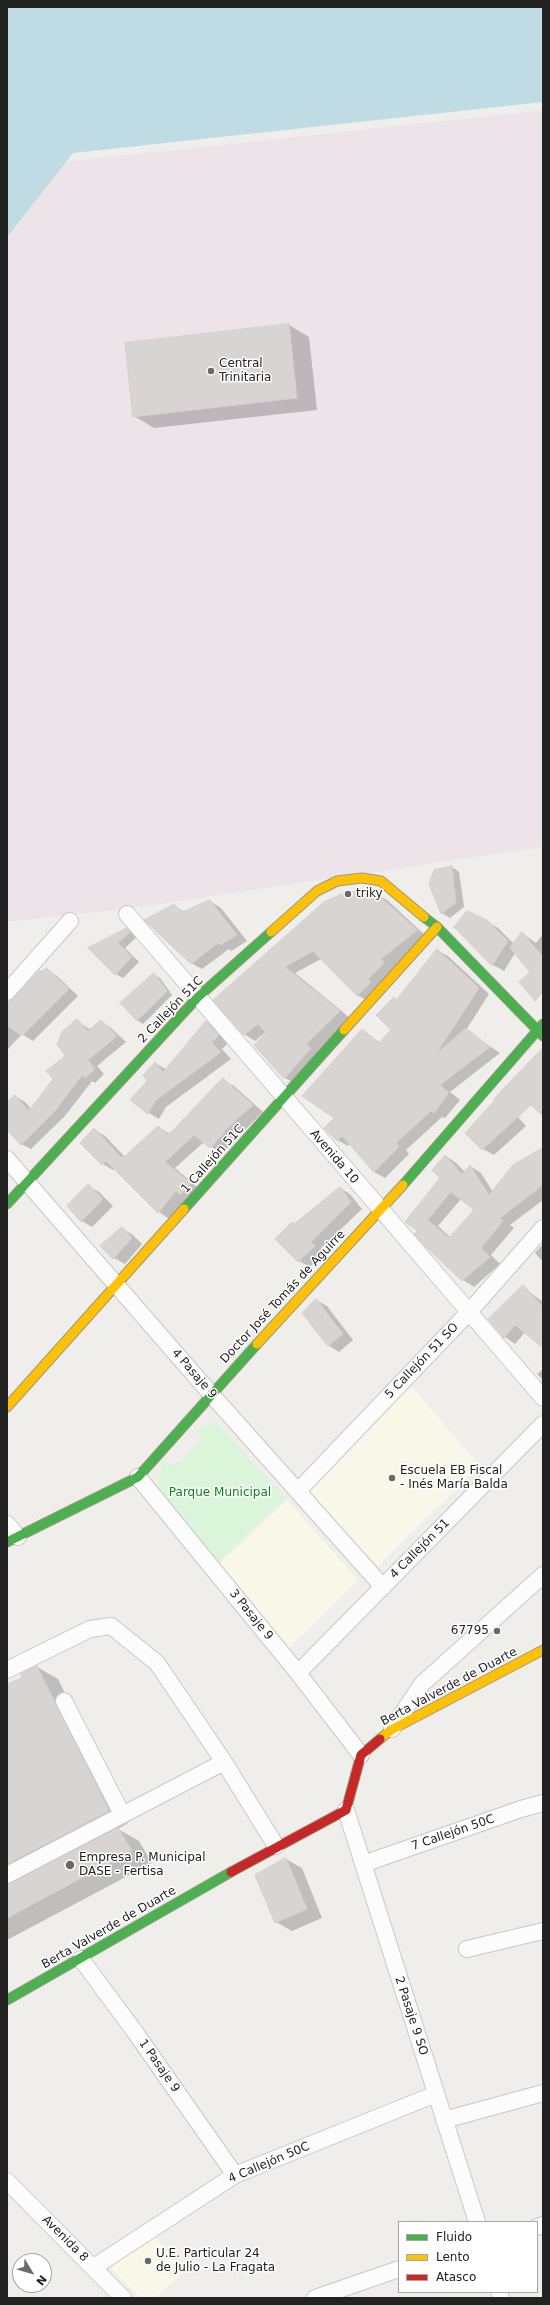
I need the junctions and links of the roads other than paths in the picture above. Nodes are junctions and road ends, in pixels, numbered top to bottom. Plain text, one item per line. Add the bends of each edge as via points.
1 (127, 914) dead end
2 (70, 921) dead end
3 (437, 927) junction
4 (7, 992) edge
5 (198, 997) junction
6 (541, 1030) edge
7 (283, 1098) junction
8 (7, 1159) edge
9 (27, 1182) junction
10 (7, 1204) edge
11 (381, 1210) junction
12 (543, 1228) edge
13 (116, 1285) junction
14 (469, 1312) junction
15 (211, 1394) junction
16 (543, 1398) edge
17 (7, 1407) edge
18 (543, 1424) edge
19 (138, 1477) junction
20 (298, 1491) junction
21 (7, 1524) edge
22 (12, 1539) edge
23 (543, 1575) edge
24 (383, 1587) junction
25 (543, 1650) edge
26 (7, 1670) edge
27 (298, 1673) junction
28 (64, 1701) dead end
29 (391, 1730) junction
30 (361, 1755) junction
31 (224, 1762) junction
32 (543, 1804) edge
33 (346, 1810) junction
34 (122, 1814) junction
35 (276, 1846) junction
36 (363, 1864) junction
37 (7, 1875) edge
38 (543, 1931) edge
39 (467, 1949) dead end
40 (81, 1959) junction
41 (7, 2000) edge
42 (436, 2094) junction
43 (543, 2094) edge
44 (444, 2120) junction
45 (235, 2175) junction
46 (7, 2181) edge
47 (477, 2221) edge
48 (94, 2267) junction
49 (398, 2269) edge
50 (123, 2298) edge
51 (315, 2298) edge

1 - 5 street, Avenida 10
2 - 4 street
3 - 5 street, 2 Callejón 51C via 381,881 362,878 337,881 317,891
3 - 6 street
3 - 7 street, 1 Callejón 51C
5 - 7 street, Avenida 10
5 - 9 street, 2 Callejón 51C
6 - 11 street, Doctor José Tomás de Aguirre
7 - 11 street, Avenida 10
7 - 13 street, 1 Callejón 51C
8 - 9 street, 4 Pasaje 9
9 - 10 street, 2 Callejón 51C
9 - 13 street, 4 Pasaje 9
11 - 14 street, Avenida 10
11 - 15 street, Doctor José Tomás de Aguirre
12 - 14 street, 5 Callejón 51 SO
13 - 15 street, 4 Pasaje 9
13 - 17 street, 1 Callejón 51C
14 - 16 street, Avenida 10
14 - 20 street, 5 Callejón 51 SO
15 - 19 street, Doctor José Tomás de Aguirre
15 - 20 street, 4 Pasaje 9
18 - 24 street, 4 Callejón 51
19 - 22 street, Doctor José Tomás de Aguirre
19 - 27 street, 3 Pasaje 9
20 - 24 street, 4 Pasaje 9
21 - 22 street
23 - 29 street via 422,1684
24 - 27 street, 4 Callejón 51
25 - 29 street, Berta Valverde de Duarte
26 - 31 street via 90,1629 110,1626 157,1662
27 - 30 street, 3 Pasaje 9
28 - 34 street
29 - 30 street, Berta Valverde de Duarte
30 - 33 street
31 - 34 street
31 - 35 street
32 - 36 street, 7 Callejón 50C via 521,1809
33 - 35 street, Berta Valverde de Duarte
33 - 36 street, 2 Pasaje 9 SO
34 - 37 street
35 - 40 street, Berta Valverde de Duarte
36 - 42 street, 2 Pasaje 9 SO
38 - 39 street
40 - 41 street, Berta Valverde de Duarte
40 - 45 street, 1 Pasaje 9
42 - 44 street, 2 Pasaje 9 SO
42 - 45 street, 4 Callejón 50C
43 - 44 street
44 - 47 street, 2 Pasaje 9 SO
45 - 48 street, 4 Callejón 50C
46 - 48 street, Avenida 8
48 - 50 street, Avenida 8
49 - 51 street

